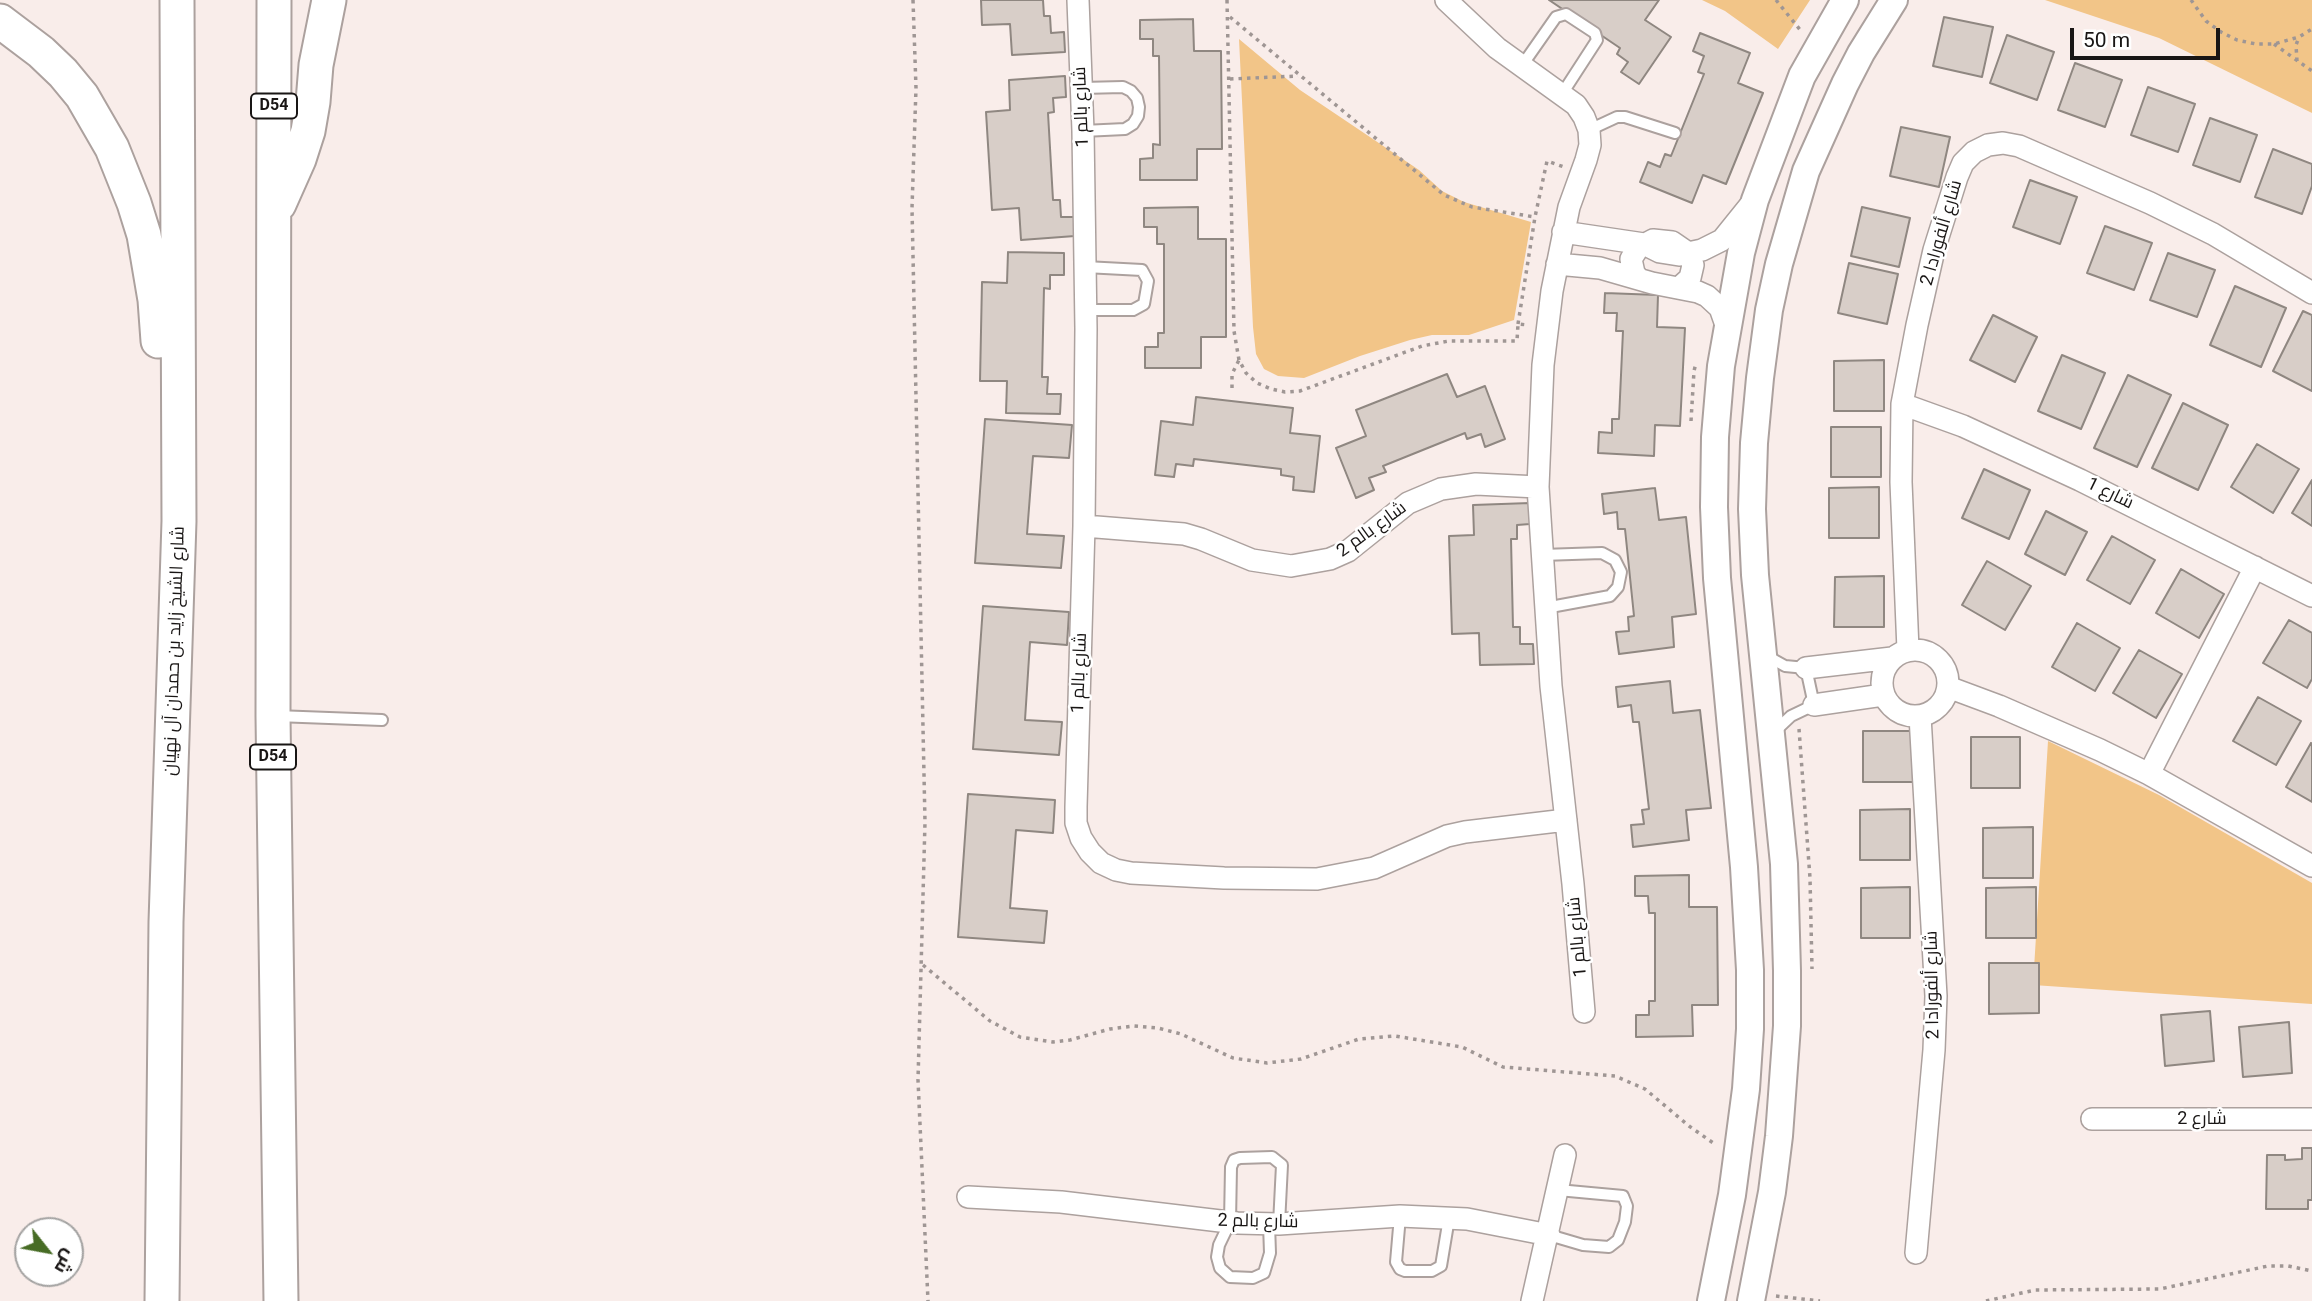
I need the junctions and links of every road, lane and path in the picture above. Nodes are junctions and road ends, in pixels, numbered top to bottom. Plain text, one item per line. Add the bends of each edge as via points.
1 (177, 0) edge
2 (274, 0) edge
3 (329, 0) edge
4 (913, 0) edge
5 (1078, 0) edge
6 (1227, 0) edge
7 (1446, 0) edge
8 (1776, 0) edge
9 (1845, 0) edge
10 (1853, 0) edge
11 (1894, 0) edge
12 (2191, 0) edge
13 (1229, 17) junction
14 (0, 20) edge
15 (2312, 29) edge
16 (2299, 37) junction
17 (2274, 44) junction
18 (1818, 45) junction
19 (2297, 61) junction
20 (1521, 67) junction
21 (2312, 72) edge
22 (1300, 76) junction
23 (1230, 79) junction
24 (1082, 88) junction
25 (1562, 93) junction
26 (1824, 126) junction
27 (1589, 130) junction
28 (1083, 131) junction
29 (1675, 133) dead end
30 (1586, 160) junction
31 (1755, 200) junction
32 (274, 213) junction
33 (1535, 217) junction
34 (1563, 232) junction
35 (1644, 244) junction
36 (1688, 253) junction
37 (1557, 264) junction
38 (1085, 267) junction
39 (1638, 278) junction
40 (1680, 287) junction
41 (2312, 293) edge
42 (1086, 310) junction
43 (1518, 324) junction
44 (1726, 325) junction
45 (1548, 326) junction
46 (1698, 359) dead end
47 (1239, 360) junction
48 (1232, 388) dead end
49 (1902, 404) junction
50 (1691, 422) dead end
51 (1538, 487) junction
52 (179, 521) junction
53 (1084, 526) junction
54 (1542, 555) junction
55 (2255, 567) junction
56 (2312, 596) edge
57 (1545, 608) junction
58 (1763, 654) junction
59 (1900, 654) junction
60 (1806, 668) junction
61 (1948, 687) junction
62 (1883, 695) junction
63 (1814, 705) junction
64 (273, 716) junction
65 (1920, 716) junction
66 (382, 720) dead end
67 (1771, 735) junction
68 (2149, 774) junction
69 (1566, 820) junction
70 (2312, 866) edge
71 (923, 965) junction
72 (1750, 988) junction
73 (1584, 1012) dead end
74 (1785, 1063) junction
75 (2092, 1119) dead end
76 (2312, 1119) edge
77 (1718, 1132) dead end
78 (1723, 1152) junction
79 (1565, 1155) dead end
80 (1558, 1190) junction
81 (968, 1197) dead end
82 (1400, 1216) junction
83 (1450, 1218) junction
84 (1230, 1223) junction
85 (1274, 1224) junction
86 (1549, 1235) junction
87 (1916, 1253) dead end
88 (2312, 1271) edge
89 (1763, 1299) edge
90 (162, 1301) edge
91 (281, 1301) edge
92 (928, 1301) edge
93 (1532, 1301) edge
94 (1711, 1301) edge
95 (1820, 1301) edge
96 (1986, 1301) edge

1 - 52 main road, شارع الشيخ زايد بن حمدان آل نهيان
2 - 32 main road, D54
3 - 32 main road via 307,131
4 - 71 path via 913,258 925,809
5 - 24 street, شارع بالم 1
6 - 13 path
7 - 20 street
8 - 18 path via 1798,29
9 - 18 street
10 - 26 street via 1806,110 1813,122
11 - 26 street via 1861,52
12 - 17 path via 2221,32 2237,40
13 - 22 path
13 - 23 path
14 - 52 main road via 41,52 82,96 112,148 134,203 154,289
15 - 16 path
16 - 17 path
16 - 19 path
17 - 19 path
18 - 31 street via 1784,119
19 - 21 path
20 - 25 street
20 - 25 lane via 1556,17 1566,14 1595,33 1597,40
22 - 23 path
22 - 33 path via 1444,195 1472,207
23 - 47 path via 1234,331
24 - 28 street, شارع بالم 1
24 - 28 lane via 1123,87 1137,98 1139,107 1133,124 1125,129
25 - 27 street via 1576,105
26 - 58 street via 1791,217 1769,310 1760,378 1752,509
27 - 29 lane via 1625,117
27 - 30 street, شارع بالم 1
28 - 38 street, شارع بالم 1
30 - 33 path via 1573,155 1569,169 1547,161
30 - 34 street, شارع بالم 1
31 - 36 street via 1722,240
31 - 44 street
32 - 64 main road, D54
33 - 43 path
34 - 35 street
34 - 37 street, شارع بالم 1
35 - 36 street via 1660,253
35 - 39 street via 1631,259
36 - 40 street via 1693,272
37 - 39 street
37 - 45 street, شارع بالم 1
38 - 42 street, شارع بالم 1
38 - 42 lane via 1142,270 1148,281 1143,304 1133,310
39 - 40 street
40 - 44 street via 1714,301
41 - 49 street, شارع ألفورادا 2 via 2150,203 2019,146 1988,145 1974,152 1956,177 1928,275
42 - 53 street, شارع بالم 1
43 - 45 path
43 - 47 path via 1517,341 1449,341 1422,346 1300,391 1270,390 1246,373
44 - 72 street via 1715,437 1715,543 1744,867
45 - 51 street, شارع بالم 1
46 - 50 path
47 - 48 path
49 - 55 street, شارع 1 via 1994,440
49 - 59 street, شارع ألفورادا 2
51 - 53 street, شارع بالم 2 via 1476,484 1441,489 1408,503 1348,551 1291,566 1252,560 1184,534
51 - 54 street, شارع بالم 1
52 - 90 main road, شارع الشيخ زايد بن حمدان آل نهيان via 166,922
53 - 69 street, شارع بالم 1 via 1076,823 1081,838 1101,863 1132,873 1336,877 1384,865 1447,836
54 - 57 street, شارع بالم 1
54 - 57 lane via 1602,553 1615,560 1621,572 1618,587 1610,596
55 - 56 street, شارع 1
55 - 68 street
57 - 69 street, شارع بالم 1
58 - 60 lane via 1785,666
58 - 67 street
59 - 60 street
59 - 61 street via 1929,652 1948,676
59 - 62 street via 1887,664
60 - 63 lane
61 - 65 street via 1939,706
61 - 68 street via 2050,727
62 - 63 street
62 - 65 street via 1898,712
63 - 67 lane via 1791,716
64 - 66 lane
64 - 91 main road, D54
65 - 87 street, شارع ألفورادا 2 via 1936,996
67 - 74 street via 1784,864
68 - 70 street
69 - 73 street, شارع بالم 1
71 - 78 path via 990,1021 1020,1037 1054,1042 1110,1029 1158,1028 1233,1058 1267,1063 1301,1059 1359,1039 1395,1036 1462,1047 1511,1068 1615,1076 1645,1089
71 - 92 path via 918,1080
72 - 74 street via 1763,992 1770,1003 1772,1046
72 - 78 street via 1746,1088
74 - 89 street
75 - 76 street, شارع 2
77 - 78 path
78 - 94 street via 1719,1268
79 - 80 street
80 - 86 street
80 - 86 lane via 1623,1196 1625,1222 1618,1240 1609,1247
81 - 84 street, شارع بالم 2 via 1061,1202
82 - 83 street, شارع بالم 2
82 - 83 lane via 1396,1262 1405,1271 1432,1271 1441,1266
82 - 85 street, شارع بالم 2
83 - 86 street, شارع بالم 2
84 - 85 street, شارع بالم 2
84 - 85 lane via 1219,1245 1220,1268 1230,1277 1253,1278 1264,1273
84 - 85 lane via 1234,1160 1272,1157 1282,1165
86 - 93 street
88 - 96 path via 2268,1266 2160,1289 2035,1290
89 - 95 path

